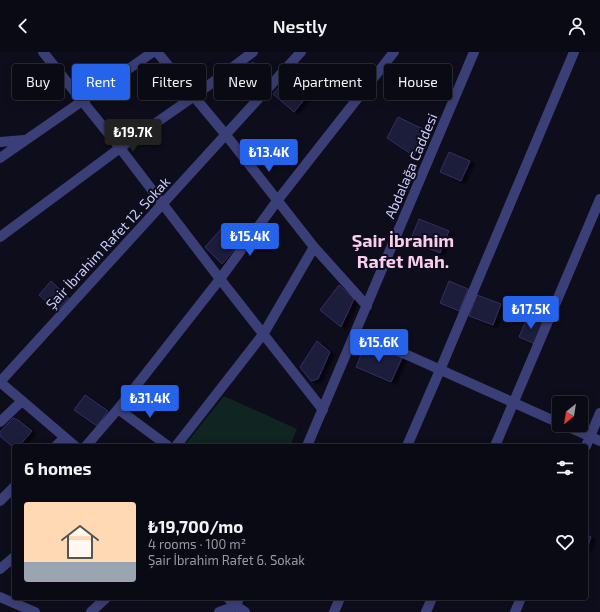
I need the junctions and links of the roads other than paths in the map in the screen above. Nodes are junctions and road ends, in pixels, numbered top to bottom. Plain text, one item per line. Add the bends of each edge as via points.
1 (43, 52) edge
2 (153, 52) edge
3 (158, 52) edge
4 (253, 52) edge
5 (301, 52) edge
6 (394, 52) edge
7 (474, 52) edge
8 (574, 52) edge
9 (167, 64) edge
10 (206, 87) edge
11 (189, 100) edge
12 (196, 100) edge
13 (83, 101) junction
14 (226, 136) junction
15 (26, 140) junction
16 (0, 142) edge
17 (120, 148) junction
18 (0, 158) edge
19 (600, 199) edge
20 (277, 201) junction
21 (162, 204) junction
22 (0, 237) edge
23 (314, 247) junction
24 (220, 279) junction
25 (367, 306) junction
26 (356, 332) junction
27 (264, 334) junction
28 (440, 370) junction
29 (0, 382) edge
30 (22, 401) junction
31 (514, 402) junction
32 (118, 409) junction
33 (323, 410) junction
34 (600, 413) edge
35 (552, 420) edge
36 (0, 422) edge
37 (574, 432) edge
38 (64, 438) junction
39 (588, 441) edge
40 (600, 442) edge
41 (58, 444) edge
42 (72, 444) edge
43 (88, 444) edge
44 (165, 444) edge
45 (178, 444) edge
46 (308, 444) edge
47 (407, 444) edge
48 (496, 444) edge
49 (12, 489) edge
50 (0, 501) edge
51 (12, 559) edge
52 (0, 569) edge
53 (0, 597) edge
54 (104, 600) edge
55 (339, 600) edge
56 (431, 600) edge
57 (520, 600) edge
58 (237, 602) edge
59 (35, 612) edge
60 (91, 612) edge
61 (219, 612) edge
62 (245, 612) edge
63 (334, 612) edge
64 (426, 612) edge
65 (515, 612) edge

1 - 13 street
2 - 13 street
3 - 9 street
4 - 10 street
5 - 14 street, Şair İbrahim Rafet 12. Sokak
6 - 20 street
7 - 25 street, Abdalağa Caddesi
8 - 28 street
11 - 17 street
12 - 14 street
13 - 15 street
13 - 17 street
14 - 20 street
14 - 21 street, Şair İbrahim Rafet 12. Sokak
15 - 16 street
15 - 18 street
17 - 21 street
17 - 22 street
19 - 31 street
20 - 23 street
20 - 24 street
21 - 24 street
21 - 29 street, Şair İbrahim Rafet 12. Sokak
23 - 25 street
23 - 27 street
24 - 27 street
24 - 32 street
25 - 26 street, Abdalağa Caddesi
26 - 28 street
26 - 33 street, Abdalağa Caddesi
27 - 33 street
27 - 45 street
28 - 31 street
28 - 47 street
29 - 30 street
30 - 36 street
30 - 38 street
31 - 35 street
31 - 48 street
32 - 43 street
32 - 44 street
33 - 46 street, Abdalağa Caddesi
34 - 39 street
37 - 39 street
38 - 41 street
38 - 42 street
39 - 40 street
49 - 50 street
51 - 52 street
53 - 59 street
54 - 60 street
55 - 63 street
56 - 64 street
57 - 65 street
58 - 61 street
58 - 62 street

